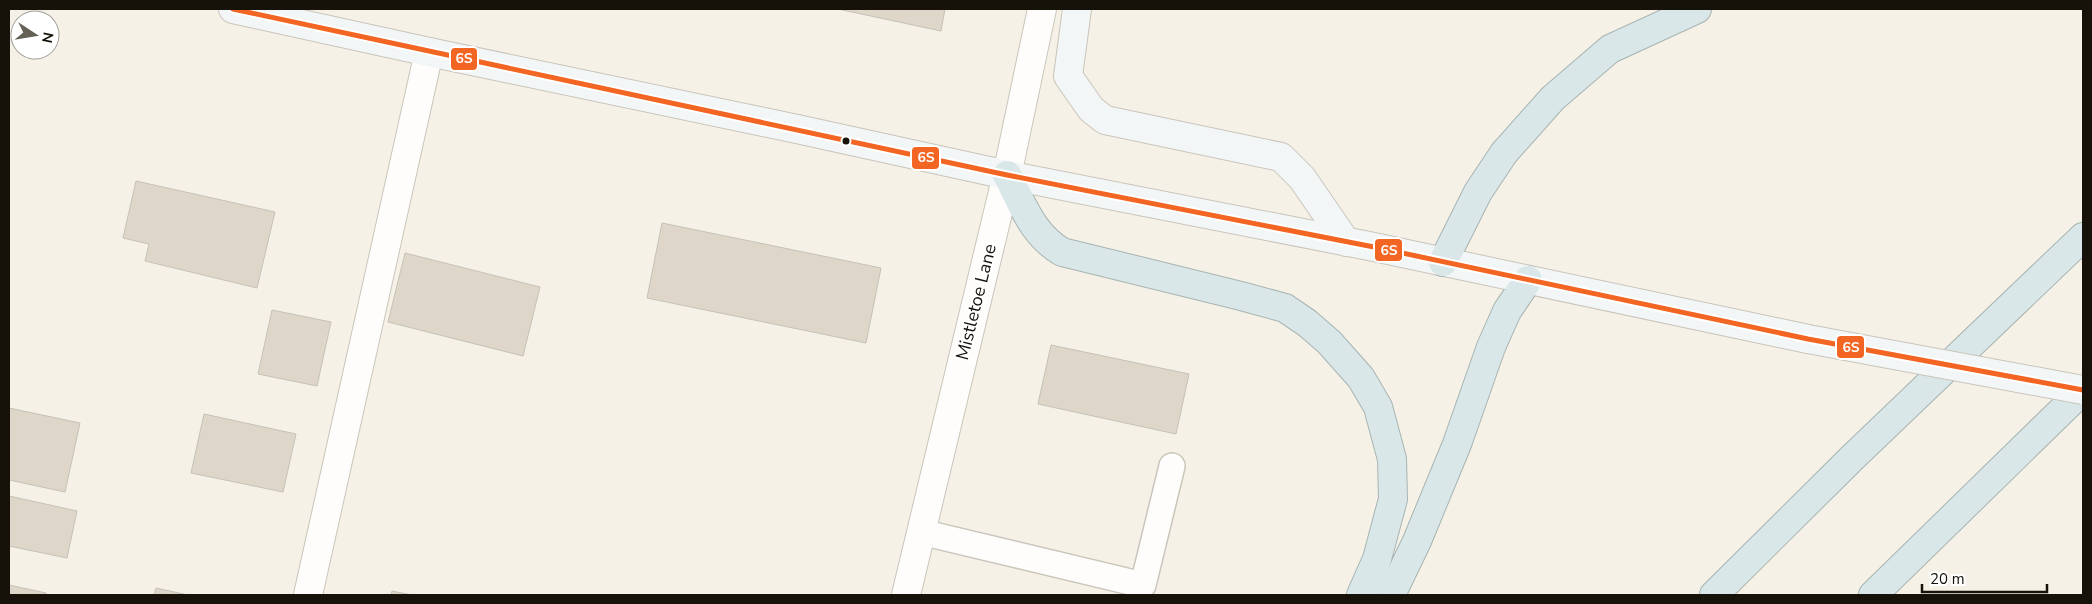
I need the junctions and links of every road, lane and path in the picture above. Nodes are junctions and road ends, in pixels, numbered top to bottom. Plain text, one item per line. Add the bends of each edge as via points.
1 (234, 9) edge
2 (1042, 9) edge
3 (1077, 9) edge
4 (1697, 9) edge
5 (429, 52) junction
6 (1007, 175) junction
7 (2083, 237) edge
8 (1346, 242) junction
9 (1443, 262) junction
10 (1528, 280) junction
11 (2083, 390) edge
12 (1172, 466) dead end
13 (921, 532) junction
14 (308, 595) edge
15 (906, 595) edge
16 (1361, 595) edge
17 (1391, 595) edge
18 (1714, 595) edge
19 (1873, 595) edge

1 - 5 main road
2 - 6 street, Mistletoe Lane
3 - 8 main road via 1068,76 1091,109 1106,120 1281,157 1302,178
4 - 9 highway via 1610,49 1553,98 1504,153
5 - 6 main road
5 - 14 street
6 - 8 main road
6 - 13 street, Mistletoe Lane
6 - 16 highway via 1033,226 1047,243 1062,252 1286,308 1329,342 1361,378 1378,407 1392,459 1393,499 1377,559
7 - 18 highway
8 - 9 main road
9 - 10 main road
10 - 11 main road, bridge via 1808,339
10 - 17 highway via 1507,311 1450,462
11 - 19 highway
12 - 13 lane via 1143,585
13 - 15 street, Mistletoe Lane

